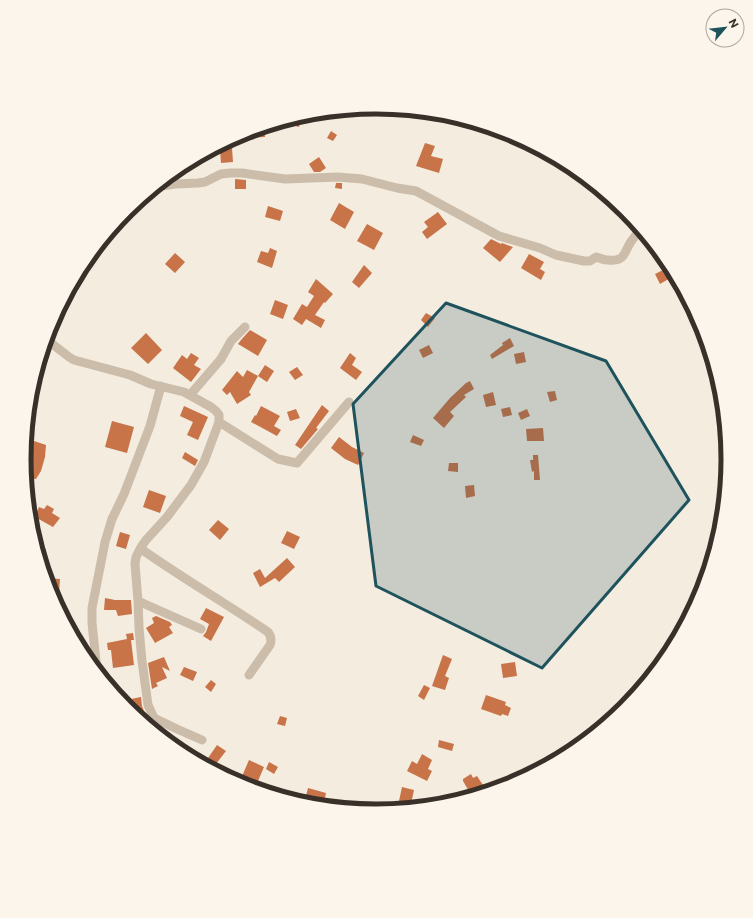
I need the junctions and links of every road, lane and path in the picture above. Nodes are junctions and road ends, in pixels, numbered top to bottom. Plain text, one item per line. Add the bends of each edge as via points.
1 (166, 185) edge
2 (638, 233) edge
3 (245, 327) dead end
4 (51, 343) edge
5 (161, 386) junction
6 (190, 395) junction
7 (349, 402) dead end
8 (220, 422) junction
9 (141, 547) junction
10 (138, 602) junction
11 (201, 629) dead end
12 (96, 661) edge
13 (249, 675) dead end
14 (202, 740) dead end

1 - 2 street via 205,182 221,174 230,173 285,179 362,179 416,191 499,236 556,255 584,261 596,257 619,259
3 - 6 street
4 - 5 street via 74,360
5 - 6 street
5 - 12 street via 150,426 105,542 92,608
6 - 8 street via 216,411
7 - 8 street via 297,463 278,459
8 - 9 street via 204,462 191,485
9 - 10 street via 135,564
9 - 13 street via 170,569 268,632 272,641
10 - 11 street
10 - 14 street via 142,661 148,705 152,714 160,722

